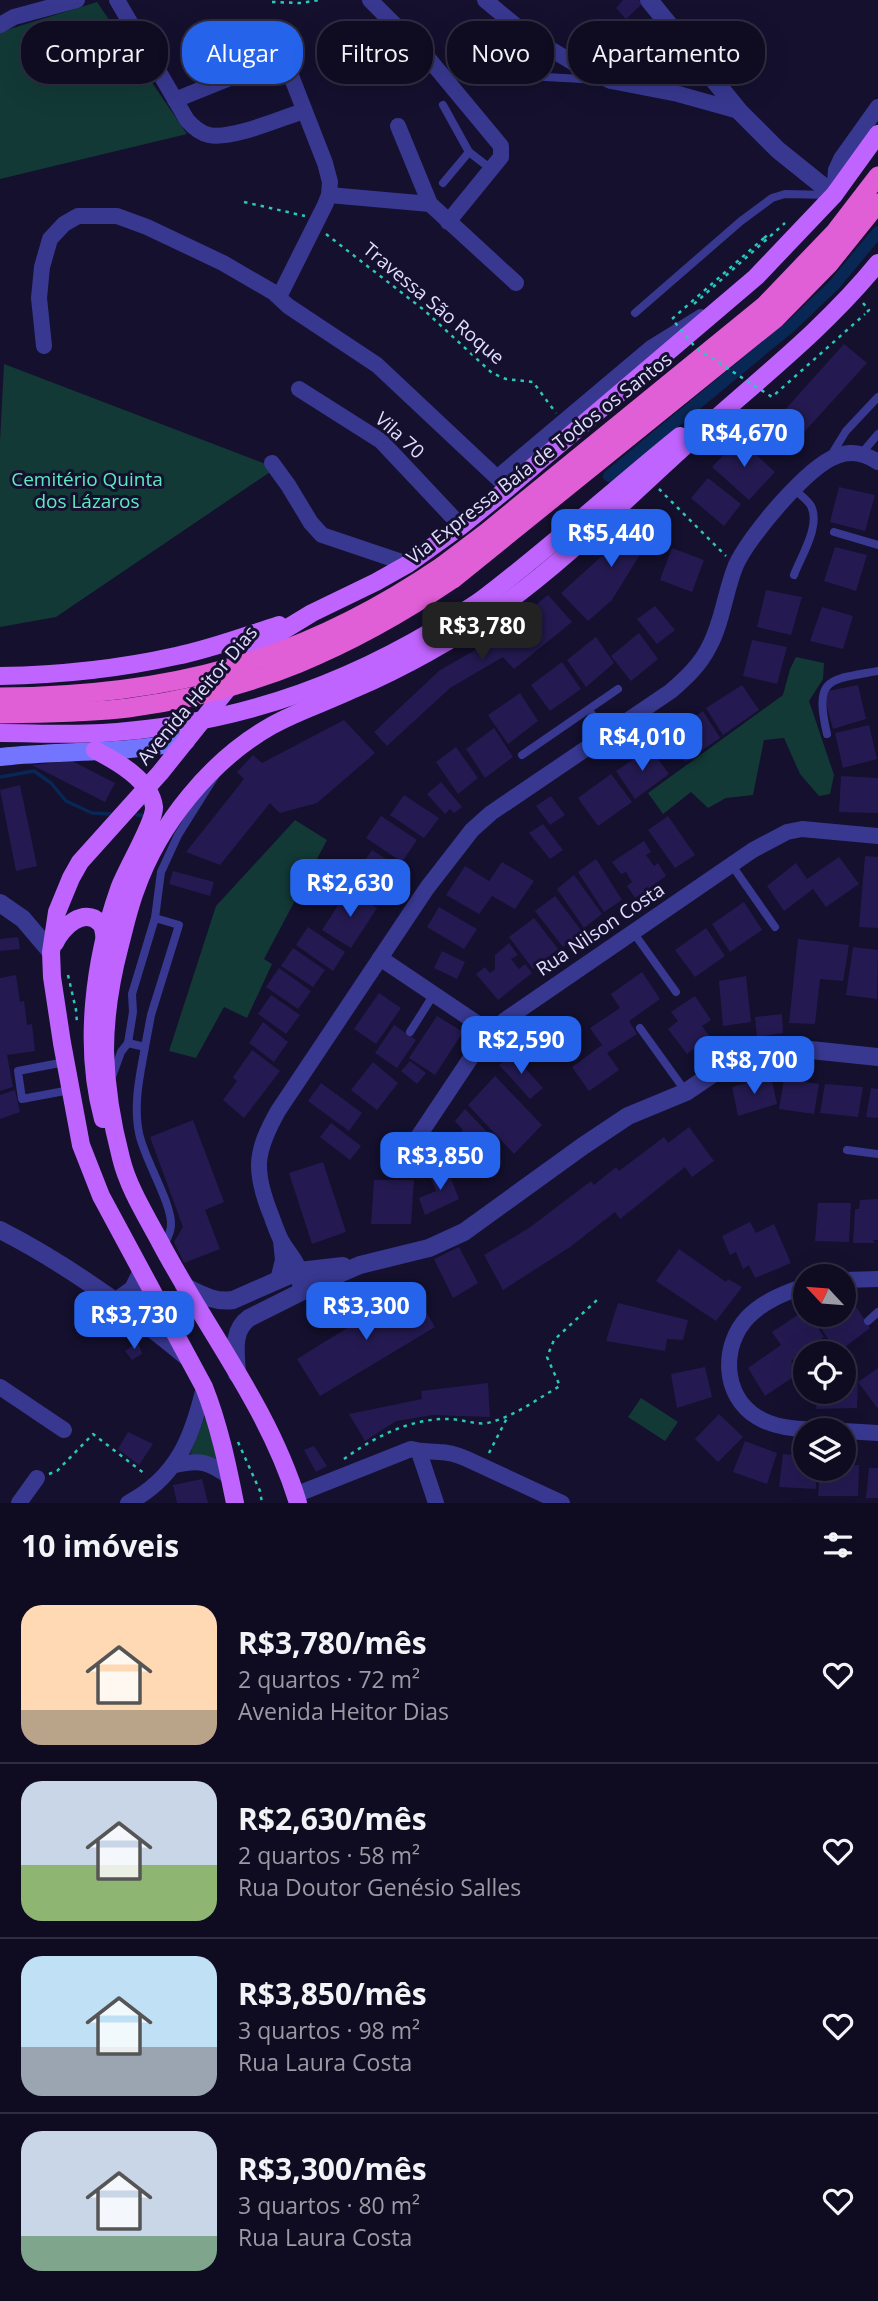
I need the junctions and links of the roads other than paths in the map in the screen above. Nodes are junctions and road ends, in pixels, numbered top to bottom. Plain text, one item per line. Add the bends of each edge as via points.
1 (77, 0) edge
2 (117, 0) edge
3 (370, 0) edge
4 (485, 0) edge
5 (653, 1) edge
6 (0, 25) edge
7 (568, 60) edge
8 (626, 84) edge
9 (175, 100) junction
10 (443, 105) dead end
11 (878, 107) edge
12 (304, 111) junction
13 (739, 111) junction
14 (398, 126) dead end
15 (878, 134) edge
16 (469, 152) junction
17 (491, 169) junction
18 (878, 176) edge
19 (443, 183) dead end
20 (329, 195) junction
21 (834, 195) junction
22 (430, 204) junction
23 (878, 204) edge
24 (448, 222) junction
25 (878, 263) edge
26 (516, 283) dead end
27 (279, 297) junction
28 (731, 300) junction
29 (635, 313) dead end
30 (44, 346) dead end
31 (757, 381) junction
32 (299, 389) dead end
33 (878, 397) edge
34 (878, 434) edge
35 (860, 454) junction
36 (828, 460) junction
37 (878, 462) edge
38 (272, 463) dead end
39 (503, 482) junction
40 (795, 490) junction
41 (461, 526) junction
42 (834, 532) dead end
43 (878, 545) edge
44 (408, 564) junction
45 (448, 573) junction
46 (794, 575) dead end
47 (312, 613) junction
48 (878, 671) edge
49 (240, 672) junction
50 (0, 676) edge
51 (618, 690) dead end
52 (0, 696) edge
53 (589, 710) junction
54 (299, 712) junction
55 (0, 714) edge
56 (0, 733) edge
57 (827, 734) dead end
58 (605, 735) junction
59 (186, 741) junction
60 (95, 750) junction
61 (522, 755) dead end
62 (0, 757) edge
63 (222, 762) junction
64 (147, 788) junction
65 (878, 836) edge
66 (731, 864) junction
67 (0, 903) edge
68 (155, 918) junction
69 (775, 927) dead end
70 (633, 932) junction
71 (105, 940) junction
72 (51, 952) junction
73 (380, 958) junction
74 (676, 992) dead end
75 (434, 994) junction
76 (133, 1012) junction
77 (151, 1015) junction
78 (640, 1028) dead end
79 (410, 1032) dead end
80 (490, 1032) junction
81 (128, 1043) junction
82 (145, 1047) junction
83 (878, 1057) edge
84 (65, 1062) junction
85 (109, 1086) junction
86 (70, 1090) junction
87 (686, 1092) junction
88 (847, 1150) dead end
89 (878, 1154) edge
90 (404, 1158) dead end
91 (121, 1160) junction
92 (0, 1230) edge
93 (282, 1241) junction
94 (163, 1248) junction
95 (360, 1265) junction
96 (299, 1271) junction
97 (141, 1273) junction
98 (878, 1279) edge
99 (278, 1280) junction
100 (856, 1280) edge
101 (184, 1286) junction
102 (793, 1290) edge
103 (295, 1296) junction
104 (233, 1300) junction
105 (115, 1302) junction
106 (878, 1312) edge
107 (868, 1321) dead end
108 (243, 1322) junction
109 (187, 1357) junction
110 (237, 1374) junction
111 (0, 1387) edge
112 (204, 1387) junction
113 (793, 1429) edge
114 (64, 1430) dead end
115 (856, 1432) edge
116 (878, 1433) edge
117 (419, 1452) junction
118 (175, 1465) junction
119 (230, 1477) junction
120 (37, 1478) road end
121 (152, 1492) edge
122 (297, 1499) edge
123 (19, 1503) edge
124 (128, 1503) edge
125 (235, 1503) edge
126 (436, 1503) edge
127 (562, 1503) edge

1 - 6 street
2 - 9 street
3 - 17 street via 428,58 497,139 503,152
4 - 7 street via 527,35
5 - 13 street
8 - 13 street
9 - 12 street via 193,127 218,136
9 - 12 street via 232,77 286,64
10 - 16 lane
11 - 21 street via 841,159
12 - 20 street via 325,163
13 - 21 street
14 - 22 street
15 - 21 main road, Avenida Heitor Dias
16 - 17 lane
16 - 19 lane
17 - 24 street
18 - 45 highway, Via Expressa Baía de Todos os Santos via 817,254 765,305 530,498
20 - 22 street
20 - 27 street
21 - 28 main road, Avenida Heitor Dias
21 - 29 lane via 772,198
22 - 24 street
23 - 45 highway, Via Expressa Baía de Todos os Santos via 829,264 775,319 498,545
24 - 26 street
25 - 31 main road via 831,317
27 - 30 street via 223,263 132,220 78,216 56,231 45,250 39,298
27 - 39 street via 377,365
28 - 39 main road, Avenida Heitor Dias
28 - 39 street via 663,338 562,422
31 - 54 main road via 573,549 503,605 399,668
31 - 56 main road, bridge via 680,435 480,601 360,670 249,709 178,724 100,733
32 - 41 street, Vila 70 via 381,441
33 - 36 lane via 846,431
34 - 35 lane
35 - 36 street
35 - 37 street
36 - 40 street
38 - 44 street via 322,535
39 - 41 main road, Avenida Heitor Dias
40 - 46 lane via 811,506 814,517
40 - 58 street via 754,535 736,565 717,629 700,663 671,691
41 - 44 main road, Avenida Heitor Dias
42 - 43 lane
44 - 47 main road, Avenida Heitor Dias
45 - 52 highway, Via Expressa Baía de Todos os Santos, bridge via 297,646 230,669 127,689
45 - 55 highway, Via Expressa Baía de Todos os Santos, bridge via 407,610 338,648 235,687 128,708
47 - 49 main road, Avenida Heitor Dias via 266,641
47 - 50 main road via 224,643 129,666
48 - 57 lane via 843,678 826,687 821,708
49 - 54 main road via 251,702 279,713
49 - 59 main road, Avenida Heitor Dias
51 - 53 lane
53 - 58 lane
53 - 61 lane
54 - 63 main road via 270,726
58 - 73 street via 472,830
59 - 60 main road
59 - 64 main road, Avenida Heitor Dias
60 - 62 main road
60 - 64 main road
63 - 68 lane via 168,855 157,890
63 - 85 main road via 177,813 136,888 110,985 105,1051
64 - 71 main road via 155,810 119,889
64 - 72 main road, Avenida Heitor Dias via 71,878 57,912
65 - 66 street, Rua Nilson Costa via 786,832
66 - 69 lane
66 - 70 street, Rua Nilson Costa
67 - 72 street via 23,919
68 - 76 lane via 132,994
68 - 77 lane via 178,925
70 - 74 lane
70 - 80 street, Rua Nilson Costa
71 - 72 main road via 99,921 83,918 62,929
71 - 91 main road via 94,1007 93,1074 103,1119
72 - 84 main road, Avenida Heitor Dias
73 - 75 street
73 - 93 street via 278,1111 260,1149 257,1165 264,1199
75 - 79 lane
75 - 80 street
76 - 77 lane
76 - 81 lane
77 - 82 lane
78 - 87 lane
80 - 90 street, Rua Nilson Costa
81 - 82 lane
81 - 85 lane
82 - 94 lane via 137,1118 143,1148 171,1216
83 - 87 street via 803,1048 764,1050 733,1060
84 - 86 main road, Avenida Heitor Dias
84 - 86 lane via 18,1071 22,1099
85 - 91 main road
86 - 97 main road, Avenida Heitor Dias via 90,1171
87 - 95 street via 628,1116 464,1232 429,1248
88 - 89 lane
91 - 94 main road
92 - 105 street
93 - 96 street
93 - 99 street
94 - 101 main road
95 - 96 street
95 - 103 street
96 - 99 street
96 - 103 street
97 - 105 street via 133,1289
97 - 109 main road, Avenida Heitor Dias
98 - 100 street
99 - 104 street
101 - 104 street via 218,1301
101 - 110 main road
102 - 113 street via 773,1298 747,1318 737,1331 729,1360 729,1376 742,1403 756,1417
103 - 108 street
104 - 108 street
105 - 109 street
106 - 107 lane
108 - 110 street via 236,1339
109 - 112 main road, Avenida Heitor Dias
110 - 122 main road via 277,1445
111 - 114 street
112 - 118 street via 193,1428
112 - 119 main road, Avenida Heitor Dias
115 - 116 street
117 - 122 street via 411,1449
117 - 126 street
117 - 127 street via 452,1454
118 - 119 street via 200,1461
118 - 121 street
119 - 125 main road, Avenida Heitor Dias
120 - 123 street
121 - 124 street

